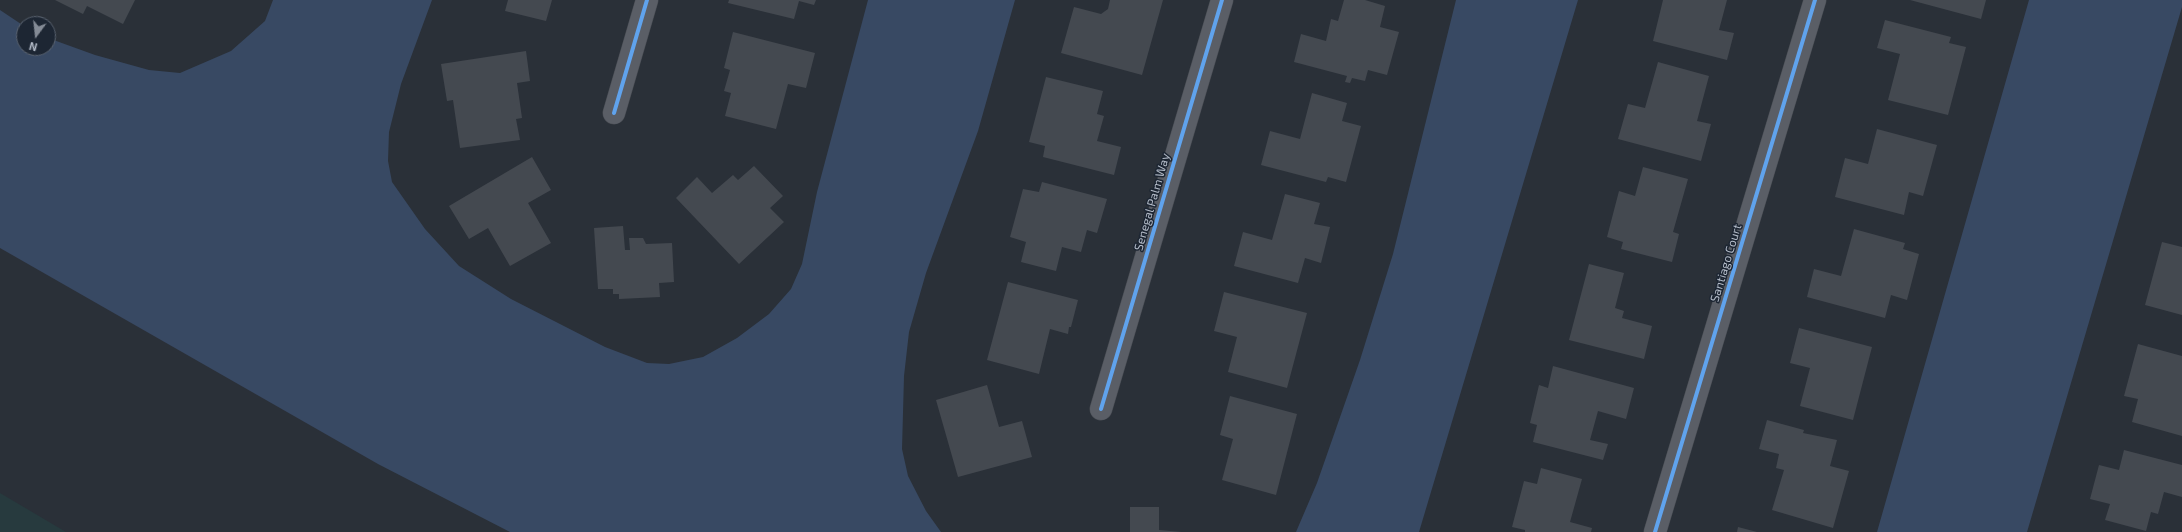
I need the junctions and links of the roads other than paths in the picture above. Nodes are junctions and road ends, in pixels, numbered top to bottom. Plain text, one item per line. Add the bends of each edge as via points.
1 (648, 0) edge
2 (1222, 0) edge
3 (1816, 0) edge
4 (614, 113) dead end
5 (1101, 409) dead end
6 (1655, 532) edge

1 - 4 street
2 - 5 street, Senegal Palm Way
3 - 6 street, Santiago Court

